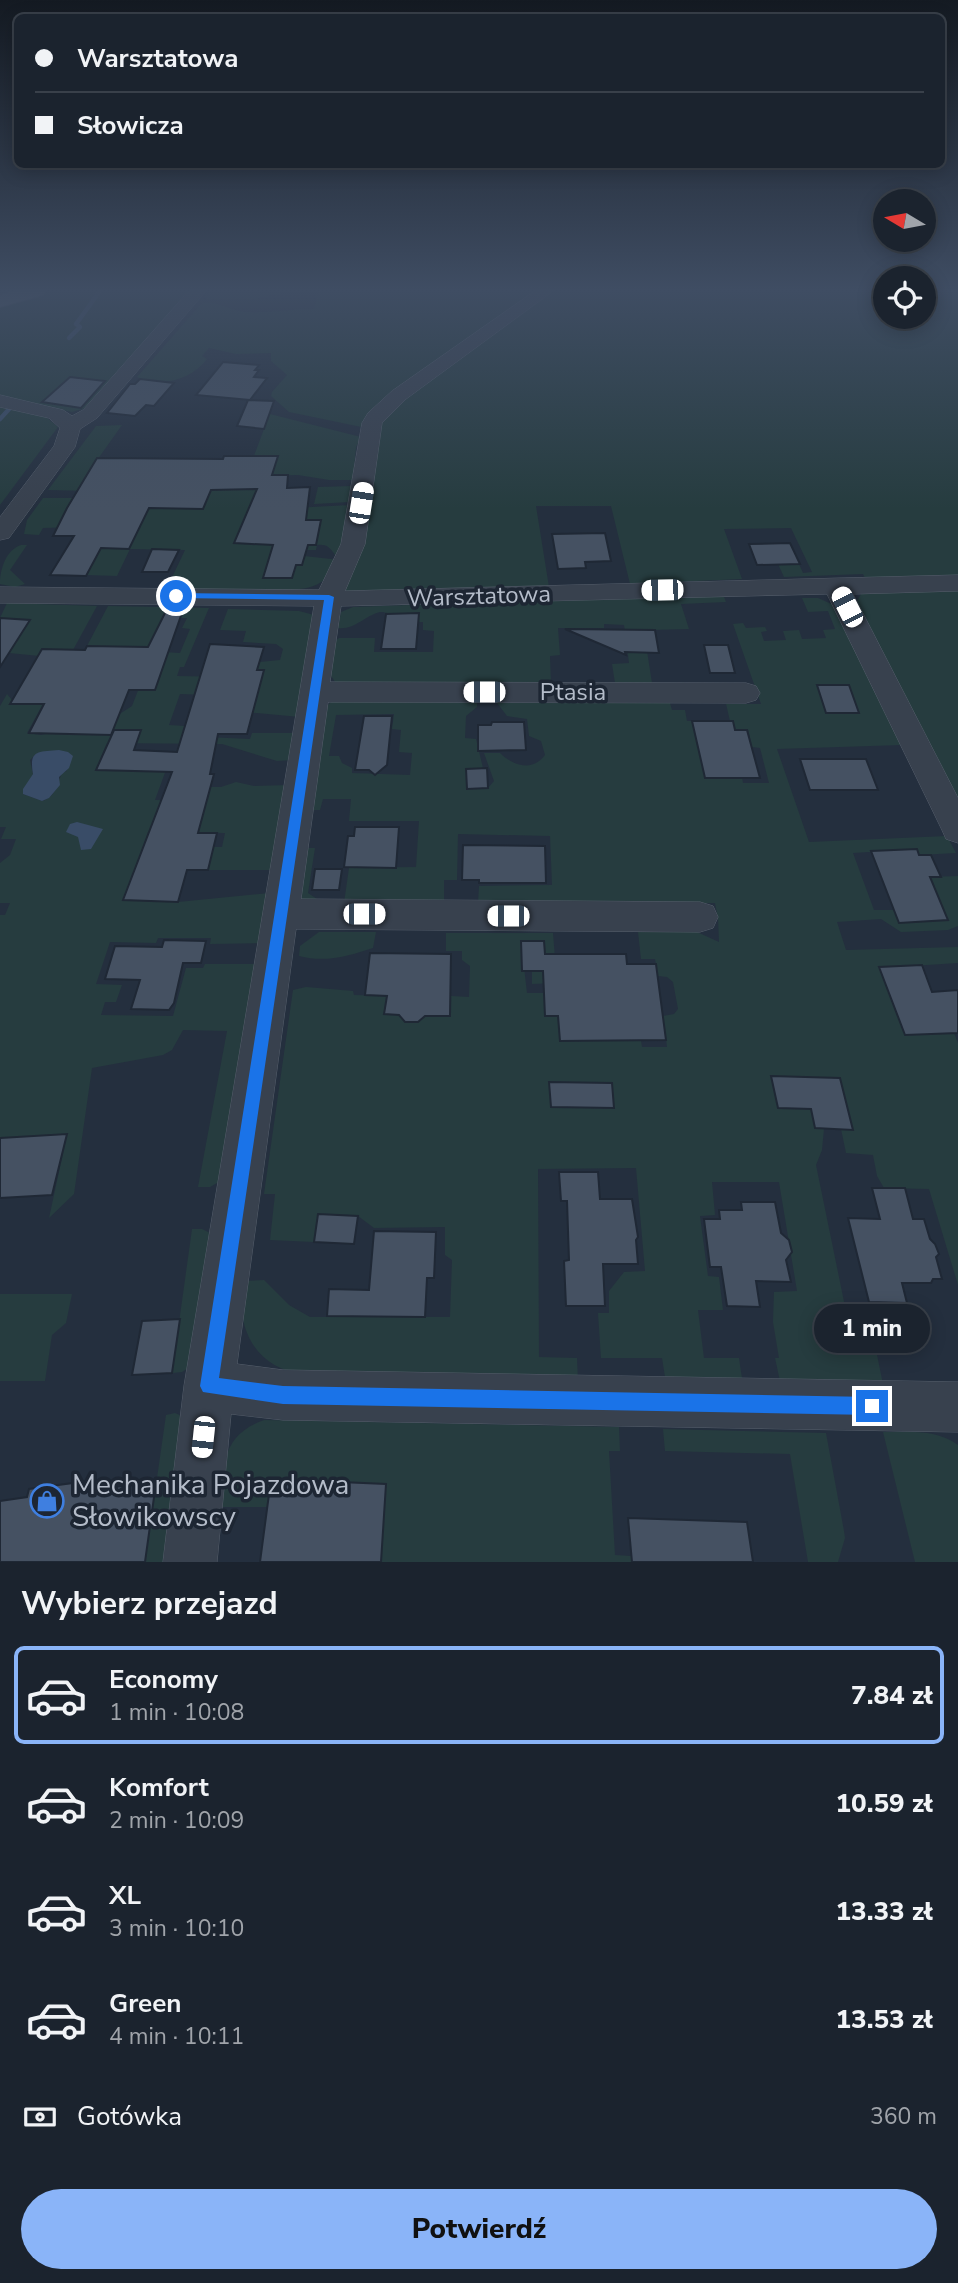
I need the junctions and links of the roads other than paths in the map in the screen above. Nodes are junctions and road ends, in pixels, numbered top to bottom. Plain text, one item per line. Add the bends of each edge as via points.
1 (134, 364) edge
2 (442, 364) edge
3 (0, 401) edge
4 (71, 426) junction
5 (0, 533) edge
6 (958, 583) edge
7 (836, 586) junction
8 (0, 595) edge
9 (329, 597) junction
10 (315, 692) junction
11 (746, 693) dead end
12 (958, 830) edge
13 (280, 914) junction
14 (700, 917) dead end
15 (209, 1386) junction
16 (958, 1407) edge
17 (190, 1562) edge

1 - 4 street via 90,414
2 - 9 street via 375,417 353,544
3 - 4 street via 55,414
4 - 5 street via 64,447
6 - 7 street, Warsztatowa
7 - 9 street, Warsztatowa
7 - 12 street
8 - 9 street, Warsztatowa
9 - 10 street
10 - 11 street, Ptasia
10 - 13 street
13 - 14 street
13 - 15 street
15 - 16 street via 283,1395
15 - 17 street

